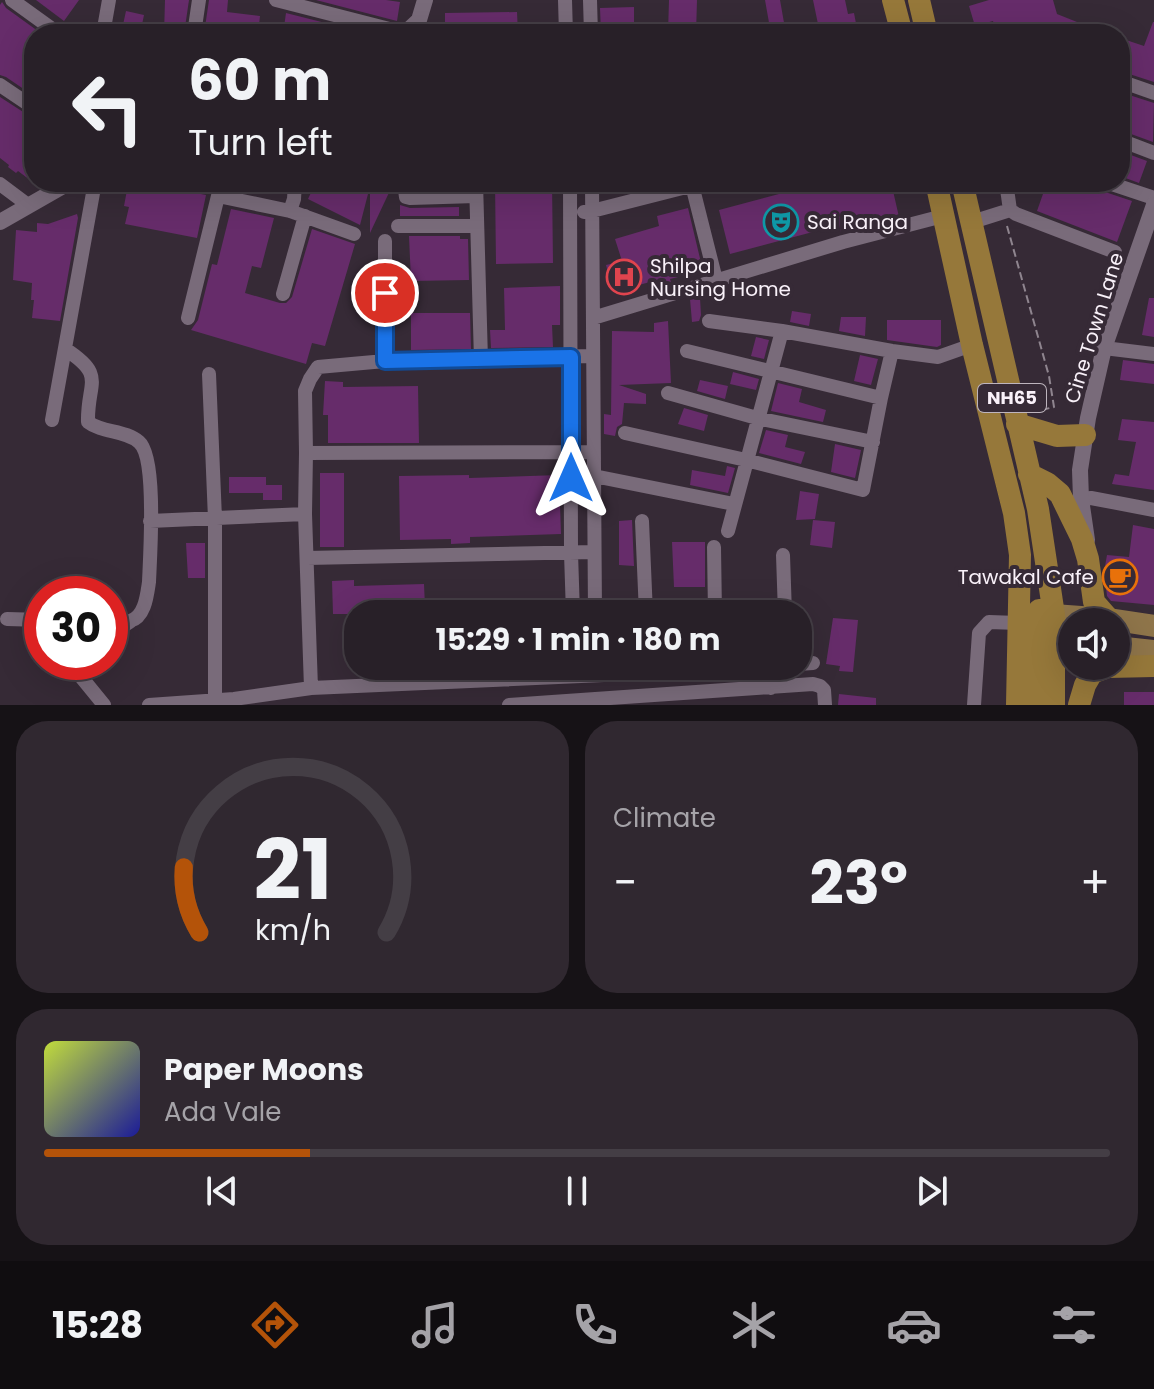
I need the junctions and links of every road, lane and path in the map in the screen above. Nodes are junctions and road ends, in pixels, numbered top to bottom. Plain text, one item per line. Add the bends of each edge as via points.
1 (12, 0) edge
2 (109, 0) edge
3 (199, 0) edge
4 (276, 0) edge
5 (425, 0) edge
6 (565, 0) edge
7 (590, 0) edge
8 (893, 0) edge
9 (919, 0) edge
10 (45, 24) edge
11 (105, 24) edge
12 (195, 24) edge
13 (367, 24) edge
14 (423, 24) edge
15 (566, 24) edge
16 (591, 24) edge
17 (899, 24) edge
18 (925, 24) edge
19 (0, 85) edge
20 (1130, 85) edge
21 (1154, 93) edge
22 (24, 101) edge
23 (1130, 144) edge
24 (1154, 153) edge
25 (0, 184) edge
26 (1130, 190) edge
27 (52, 192) edge
28 (93, 192) edge
29 (294, 192) edge
30 (404, 192) edge
31 (454, 192) edge
32 (476, 192) edge
33 (570, 192) edge
34 (592, 192) edge
35 (653, 192) edge
36 (700, 192) edge
37 (938, 192) edge
38 (964, 192) edge
39 (1006, 192) edge
40 (1154, 198) edge
41 (28, 205) junction
42 (1154, 205) edge
43 (290, 211) junction
44 (592, 211) junction
45 (1007, 211) junction
46 (571, 212) junction
47 (305, 216) junction
48 (943, 216) junction
49 (0, 222) edge
50 (972, 222) junction
51 (398, 226) dead end
52 (477, 226) junction
53 (354, 234) dead end
54 (385, 241) dead end
55 (1115, 252) dead end
56 (985, 277) junction
57 (716, 280) junction
58 (959, 285) junction
59 (283, 294) dead end
60 (992, 309) junction
61 (966, 315) junction
62 (188, 318) dead end
63 (593, 318) junction
64 (709, 321) dead end
65 (782, 331) junction
66 (972, 345) junction
67 (1104, 348) junction
68 (65, 349) junction
69 (687, 351) dead end
70 (892, 351) junction
71 (1154, 354) edge
72 (592, 356) junction
73 (571, 357) junction
74 (481, 360) junction
75 (385, 361) junction
76 (770, 371) junction
77 (209, 374) dead end
78 (668, 393) dead end
79 (881, 398) junction
80 (1054, 407) dead end
81 (757, 418) junction
82 (52, 420) dead end
83 (1017, 424) junction
84 (625, 433) dead end
85 (1085, 435) junction
86 (873, 442) junction
87 (593, 452) junction
88 (306, 453) junction
89 (571, 453) junction
90 (746, 460) junction
91 (1029, 474) junction
92 (594, 476) junction
93 (1081, 499) junction
94 (734, 504) junction
95 (1154, 510) edge
96 (305, 514) junction
97 (215, 519) junction
98 (150, 521) junction
99 (642, 521) dead end
100 (728, 531) dead end
101 (714, 547) dead end
102 (594, 552) junction
103 (571, 553) junction
104 (783, 555) dead end
105 (307, 558) junction
106 (1088, 559) junction
107 (573, 600) edge
108 (595, 600) edge
109 (645, 600) edge
110 (715, 600) edge
111 (785, 600) edge
112 (1099, 608) edge
113 (1038, 617) junction
114 (1058, 618) edge
115 (7, 619) dead end
116 (24, 619) edge
117 (128, 621) edge
118 (132, 621) junction
119 (1130, 622) edge
120 (128, 624) edge
121 (1154, 626) edge
122 (1055, 640) edge
123 (1130, 648) edge
124 (1154, 651) edge
125 (1154, 666) edge
126 (84, 680) edge
127 (428, 680) edge
128 (772, 680) edge
129 (311, 688) junction
130 (771, 688) junction
131 (215, 700) junction
132 (604, 702) edge
133 (173, 704) edge
134 (104, 705) edge
135 (149, 705) edge
136 (509, 705) edge
137 (825, 705) edge
138 (974, 705) edge
139 (1017, 705) edge
140 (1035, 705) edge
141 (1054, 705) edge
142 (1079, 705) edge

1 - 10 street
2 - 11 street
3 - 12 street
4 - 13 street
5 - 14 street
6 - 15 street
7 - 16 street
8 - 17 highway
9 - 18 highway
19 - 22 street
20 - 21 street
23 - 24 street
25 - 41 street
26 - 40 street
27 - 41 street
28 - 68 street
29 - 43 street
30 - 31 street via 410,198
32 - 52 street
33 - 46 street
34 - 44 street
35 - 44 street
36 - 57 street
37 - 48 highway, NH65
38 - 50 highway, NH65
39 - 45 street
41 - 49 street
42 - 67 street, Cine Town Lane
43 - 47 street
43 - 62 street via 218,196
44 - 46 street
44 - 63 street
45 - 50 street
45 - 55 street
45 - 80 path
46 - 73 street
47 - 53 street
47 - 59 street
48 - 57 street
48 - 58 highway, NH65
50 - 56 highway, NH65
51 - 52 street
52 - 74 street
54 - 75 street
56 - 58 highway
56 - 60 highway, NH65
57 - 63 street
58 - 61 highway, NH65
60 - 61 highway
60 - 83 highway, NH65
61 - 66 highway, NH65
63 - 72 street
64 - 65 street
65 - 70 street
65 - 76 street
66 - 70 street via 938,357
66 - 113 highway, NH65
67 - 71 street
67 - 85 street, Cine Town Lane
68 - 82 street
68 - 98 street via 89,367 93,380 88,422 140,442 150,474
69 - 76 street
70 - 79 street
72 - 73 street
72 - 87 street
73 - 74 street
73 - 89 street
74 - 75 street
75 - 88 street via 318,367 305,391
76 - 79 street
76 - 81 street
77 - 97 street
78 - 81 street
79 - 86 street
81 - 86 street
81 - 90 street
83 - 85 highway via 1057,436
83 - 91 highway, NH65
84 - 90 street
85 - 93 street, Cine Town Lane
86 - 90 street via 863,490
87 - 89 street
87 - 92 street
88 - 89 street
88 - 96 street
89 - 103 street
90 - 94 street
91 - 106 highway via 1060,494
91 - 113 highway, NH65 via 1038,509
92 - 94 street
92 - 102 street
93 - 95 street
93 - 106 street, Cine Town Lane
94 - 100 street
96 - 97 street
96 - 105 street
97 - 98 street
97 - 131 street
98 - 118 street via 149,582 140,615
99 - 109 street
101 - 110 street
102 - 103 street
102 - 108 street
103 - 105 street
103 - 107 street
104 - 111 street
105 - 129 street
106 - 112 highway
113 - 114 main road
113 - 122 highway, NH65
113 - 138 street via 989,622 979,633
113 - 139 highway, NH65
115 - 116 street
117 - 118 street
118 - 120 street
119 - 121 main road
122 - 140 highway
122 - 141 highway, NH65
123 - 124 main road
125 - 142 highway via 1108,667 1092,673
126 - 134 street
127 - 129 street
128 - 130 street
129 - 131 street
130 - 132 street
130 - 137 street via 820,686
131 - 133 street
132 - 136 street
133 - 135 street

